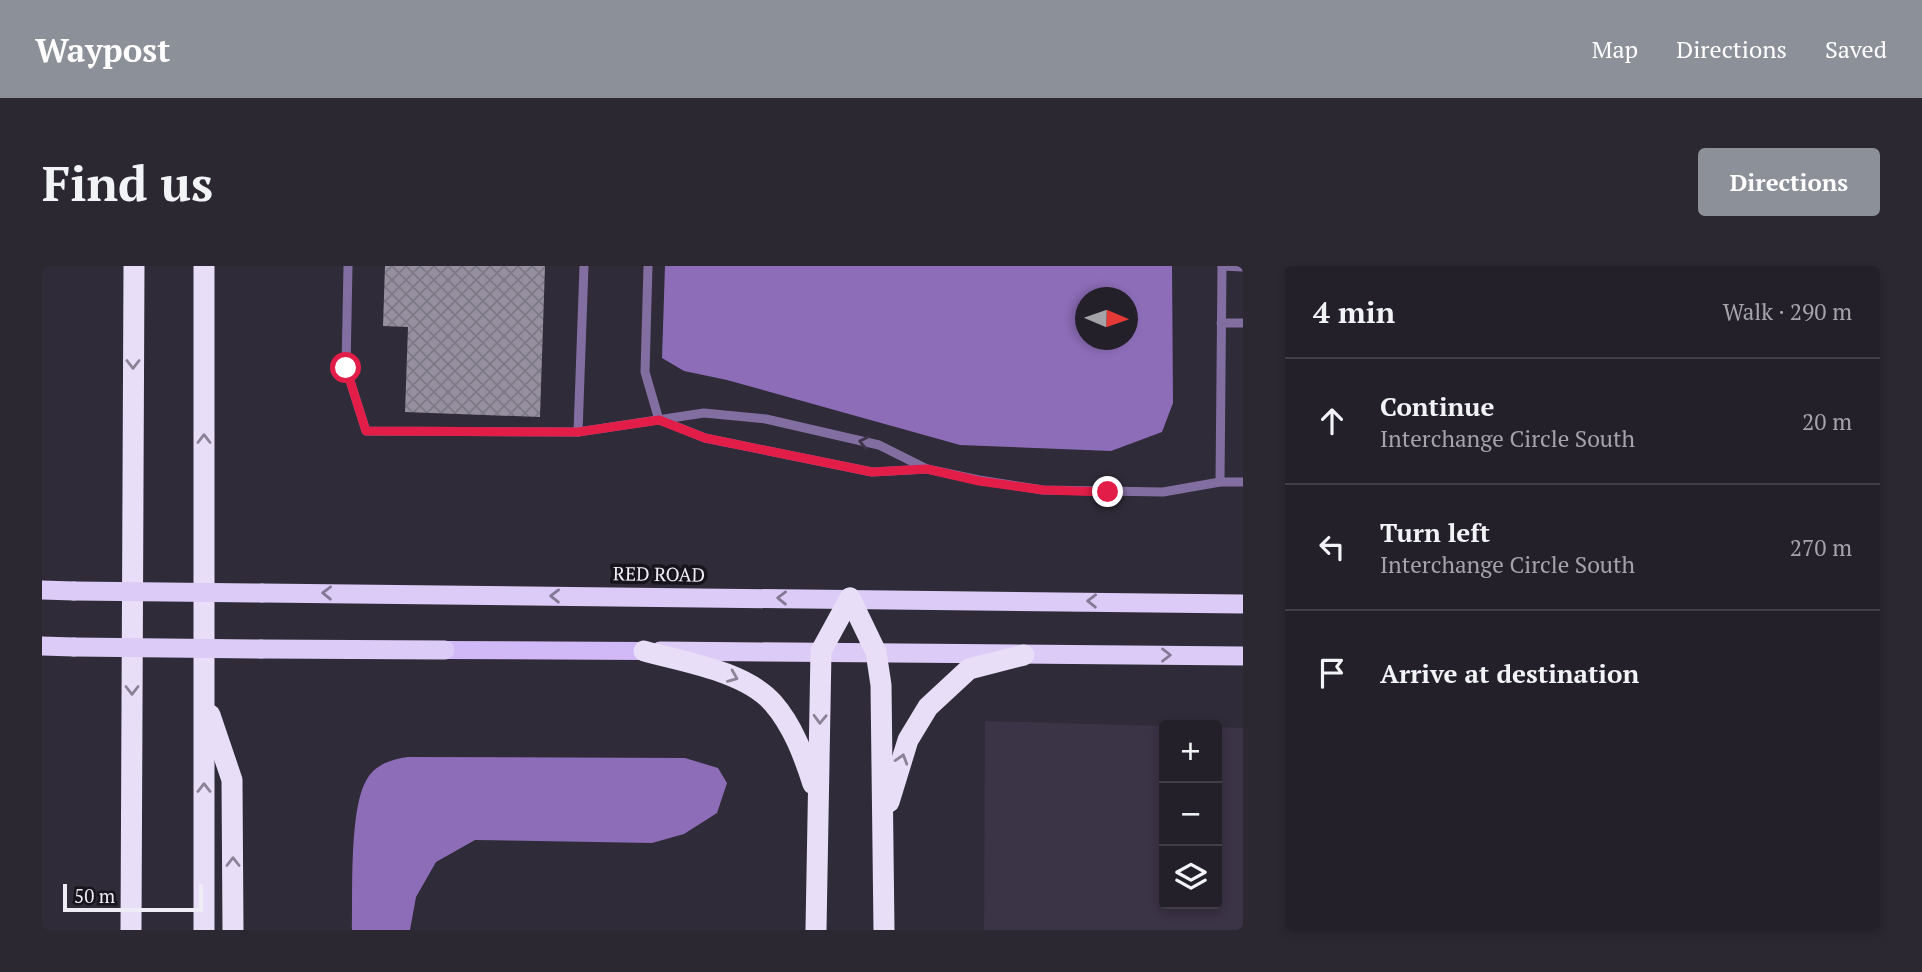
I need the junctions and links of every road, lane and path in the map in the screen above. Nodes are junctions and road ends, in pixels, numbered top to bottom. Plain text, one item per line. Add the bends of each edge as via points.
1 (120, 266) edge
2 (134, 266) edge
3 (204, 266) edge
4 (348, 266) edge
5 (584, 266) edge
6 (648, 266) edge
7 (1222, 266) edge
8 (1243, 267) edge
9 (134, 296) junction
10 (1221, 323) junction
11 (1243, 323) edge
12 (659, 420) junction
13 (578, 432) junction
14 (927, 469) junction
15 (1220, 482) junction
16 (1243, 482) edge
17 (42, 590) edge
18 (850, 598) junction
19 (1243, 604) edge
20 (42, 646) edge
21 (445, 650) joint
22 (644, 651) junction
23 (821, 651) junction
24 (876, 652) junction
25 (1024, 655) junction
26 (1243, 656) edge
27 (204, 699) junction
28 (818, 797) junction
29 (882, 825) junction
30 (131, 930) edge
31 (204, 930) edge
32 (233, 930) edge
33 (816, 930) edge
34 (884, 930) edge

1 - 9 highway
2 - 9 highway
27 -> 3 highway
4 - 13 lane via 346,368 366,431
5 - 13 lane
6 - 12 lane via 645,372
7 - 8 lane
7 - 10 lane
9 -> 30 highway
10 - 11 lane
10 - 15 lane
12 - 13 lane
12 - 14 lane via 705,438 872,472
14 -> 12 lane via 880,445 766,419 704,413
14 - 15 lane via 1043,490 1163,492
15 - 16 lane
18 -> 17 highway, RED ROAD, bridge
19 -> 18 highway, RED ROAD
18 - 23 highway
18 - 24 highway
20 - 21 highway, bridge
21 - 22 main road
22 - 23 highway
22 -> 28 highway via 740,680 772,701 795,738
23 - 24 highway
23 -> 28 highway
24 - 25 highway
24 - 29 highway via 881,685
25 -> 26 highway
29 -> 25 highway via 908,740 928,707 969,669
31 -> 27 highway
32 -> 27 highway via 232,780
28 - 33 highway
29 - 34 highway

